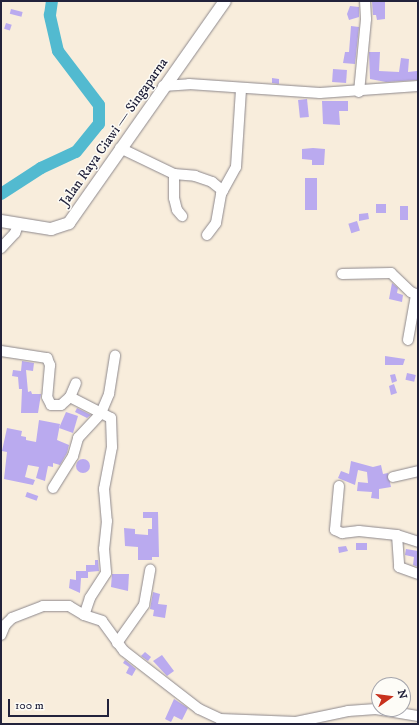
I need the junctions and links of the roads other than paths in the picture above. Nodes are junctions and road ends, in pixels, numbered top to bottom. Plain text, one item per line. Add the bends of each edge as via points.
1 (225, 1) edge
2 (365, 1) edge
3 (163, 86) junction
4 (418, 86) edge
5 (241, 89) junction
6 (359, 92) junction
7 (120, 148) junction
8 (174, 174) junction
9 (223, 191) junction
10 (182, 216) dead end
11 (1, 221) edge
12 (18, 225) junction
13 (207, 235) dead end
14 (1, 248) edge
15 (342, 274) dead end
16 (417, 295) edge
17 (408, 340) dead end
18 (1, 350) edge
19 (115, 355) dead end
20 (76, 384) dead end
21 (70, 397) junction
22 (101, 412) junction
23 (418, 471) edge
24 (393, 477) dead end
25 (339, 486) dead end
26 (53, 488) dead end
27 (396, 535) junction
28 (418, 542) edge
29 (150, 570) dead end
30 (418, 574) edge
31 (84, 615) junction
32 (1, 635) edge
33 (117, 643) junction
34 (418, 716) edge
35 (230, 722) edge

1 - 3 main road, Jalan Raya Ciawi — Singaparna
2 - 6 street via 366,19
3 - 5 street via 189,84
3 - 7 main road, Jalan Raya Ciawi — Singaparna
4 - 6 street
5 - 6 street
5 - 9 street via 236,167
7 - 8 street
7 - 12 main road, Jalan Raya Ciawi — Singaparna via 68,223 51,229
8 - 9 street via 196,176 212,182
8 - 10 street via 174,198 177,210
9 - 13 street via 218,218
11 - 12 main road, Jalan Raya Ciawi — Singaparna
12 - 14 street via 15,233
15 - 16 street via 391,273
16 - 17 street
18 - 21 street via 47,358 50,365 46,389 49,403 54,406 61,405
19 - 22 street via 108,394
20 - 21 street
21 - 22 street
22 - 26 street via 78,438 73,456
22 - 31 street via 111,418 112,424 112,447 104,489 107,521 104,549 106,573 90,598
23 - 24 street
25 - 27 street via 334,525 338,532
27 - 28 street
27 - 30 street via 399,567
29 - 33 street via 144,605
31 - 32 street via 69,606 42,606 12,618 5,625
31 - 33 street via 102,621
33 - 35 street via 198,708 209,715
34 - 35 street via 376,709 348,711 296,722

